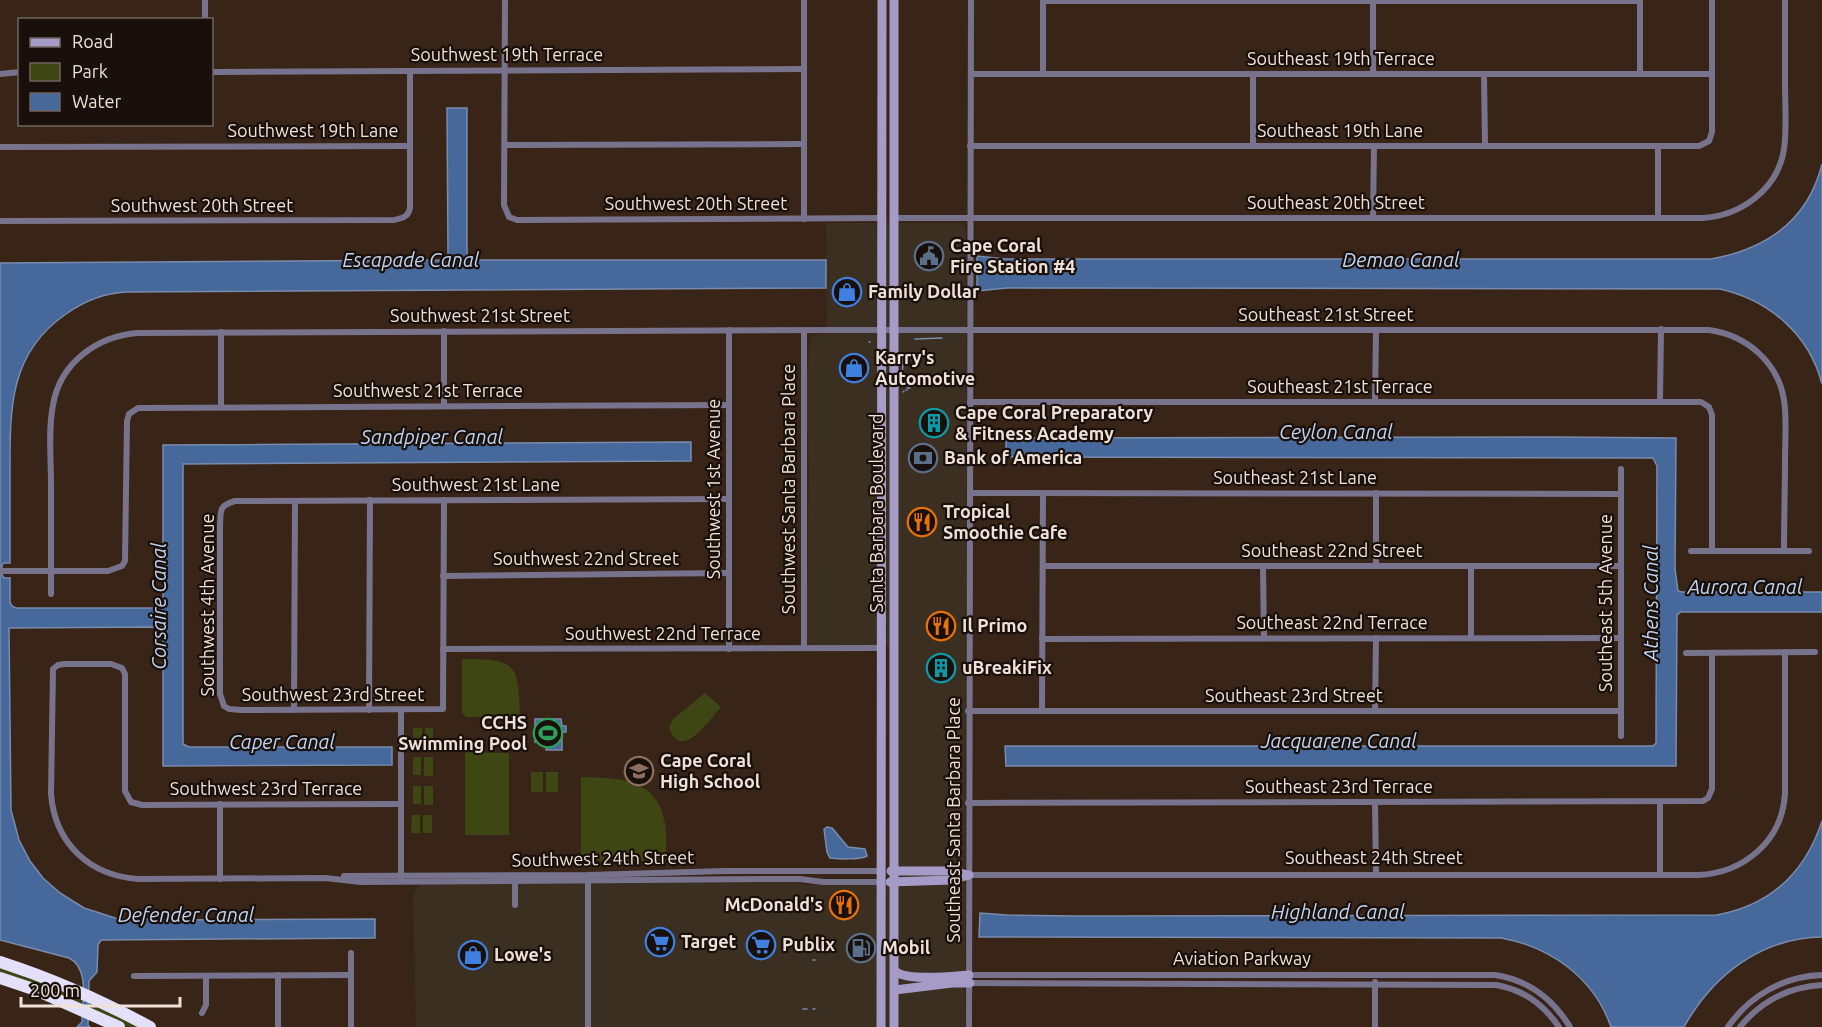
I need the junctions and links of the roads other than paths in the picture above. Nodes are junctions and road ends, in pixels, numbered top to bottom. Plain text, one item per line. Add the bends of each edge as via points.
1 (205, 0) edge
2 (505, 0) edge
3 (804, 0) edge
4 (882, 0) edge
5 (888, 0) edge
6 (894, 0) edge
7 (971, 0) edge
8 (1043, 0) edge
9 (1712, 0) edge
10 (1785, 0) edge
11 (1254, 1) edge
12 (1373, 1) edge
13 (1485, 1) edge
14 (1640, 1) edge
15 (205, 18) edge
16 (804, 69) junction
17 (505, 70) junction
18 (410, 71) junction
19 (18, 72) edge
20 (213, 72) edge
21 (1043, 73) junction
22 (1373, 73) junction
23 (0, 74) edge
24 (971, 74) junction
25 (1253, 74) junction
26 (1484, 74) junction
27 (1640, 74) junction
28 (1712, 74) junction
29 (894, 80) junction
30 (804, 144) junction
31 (505, 145) junction
32 (410, 146) junction
33 (970, 146) junction
34 (1253, 146) junction
35 (1374, 146) junction
36 (1485, 146) junction
37 (1658, 146) junction
38 (0, 147) edge
39 (882, 218) junction
40 (894, 218) junction
41 (1373, 218) junction
42 (1658, 218) junction
43 (804, 219) junction
44 (970, 219) junction
45 (0, 222) edge
46 (1661, 329) junction
47 (729, 330) junction
48 (804, 330) junction
49 (883, 330) junction
50 (894, 330) junction
51 (970, 330) junction
52 (1376, 330) junction
53 (444, 331) junction
54 (221, 332) junction
55 (970, 402) junction
56 (1375, 402) junction
57 (1660, 402) junction
58 (729, 405) junction
59 (444, 406) junction
60 (220, 407) junction
61 (1621, 469) dead end
62 (970, 493) junction
63 (1042, 493) junction
64 (1376, 493) junction
65 (1621, 494) junction
66 (729, 499) junction
67 (370, 500) junction
68 (444, 500) junction
69 (295, 501) junction
70 (225, 504) joint
71 (1691, 551) dead end
72 (1712, 551) junction
73 (1784, 551) junction
74 (1809, 551) dead end
75 (1042, 566) junction
76 (1263, 566) junction
77 (1376, 566) junction
78 (1471, 566) junction
79 (1621, 566) junction
80 (51, 570) junction
81 (0, 571) edge
82 (729, 573) junction
83 (443, 576) junction
84 (51, 594) dead end
85 (1264, 638) junction
86 (1376, 638) junction
87 (1471, 638) junction
88 (1621, 638) junction
89 (1042, 639) junction
90 (804, 648) junction
91 (882, 648) junction
92 (443, 649) junction
93 (729, 649) junction
94 (1785, 652) junction
95 (1815, 652) dead end
96 (1686, 653) dead end
97 (1712, 653) junction
98 (224, 706) joint
99 (294, 710) junction
100 (369, 710) junction
101 (401, 710) junction
102 (968, 711) junction
103 (1042, 711) junction
104 (1375, 711) junction
105 (1621, 711) junction
106 (1621, 736) dead end
107 (1375, 802) junction
108 (1660, 802) junction
109 (968, 803) junction
110 (220, 804) junction
111 (401, 804) junction
112 (78, 854) joint
113 (848, 871) junction
114 (882, 871) junction
115 (894, 871) junction
116 (1376, 874) junction
117 (1660, 874) junction
118 (969, 875) junction
119 (401, 878) junction
120 (515, 878) junction
121 (588, 878) junction
122 (220, 879) junction
123 (809, 881) junction
124 (881, 882) junction
125 (895, 882) junction
126 (515, 905) dead end
127 (351, 953) dead end
128 (0, 962) edge
129 (895, 971) junction
130 (278, 975) junction
131 (351, 975) junction
132 (878, 975) junction
133 (1375, 975) junction
134 (1822, 975) edge
135 (134, 976) dead end
136 (206, 976) junction
137 (0, 978) edge
138 (970, 979) junction
139 (1375, 984) junction
140 (1822, 985) edge
141 (895, 990) junction
142 (202, 1012) dead end
143 (119, 1027) edge
144 (150, 1027) edge
145 (278, 1027) edge
146 (351, 1027) edge
147 (588, 1027) edge
148 (881, 1027) edge
149 (890, 1027) edge
150 (894, 1027) edge
151 (969, 1027) edge
152 (1375, 1027) edge
153 (1559, 1027) edge
154 (1570, 1027) edge
155 (1728, 1027) edge
156 (1740, 1027) edge

1 - 15 street
2 - 17 street
3 - 16 street
4 - 39 main road, Santa Barbara Boulevard
5 - 29 main road via 889,63
6 - 29 main road, Santa Barbara Boulevard
7 - 24 street, Southeast Santa Barbara Place
8 - 11 street
8 - 21 street
9 - 28 street
10 - 42 street, Southeast 20th Street via 1784,142 1780,163 1768,185 1744,206 1724,215
11 - 12 street
12 - 13 street
12 - 22 street
13 - 14 street
14 - 27 street
16 - 17 street, Southwest 19th Terrace
16 - 30 street
17 - 18 street, Southwest 19th Terrace
17 - 31 street
18 - 20 street, Southwest 19th Terrace
18 - 32 street
19 - 23 street
21 - 24 street, Southeast 19th Terrace
21 - 25 street, Southeast 19th Terrace
22 - 25 street, Southeast 19th Terrace
22 - 26 street, Southeast 19th Terrace
24 - 33 street, Southeast Santa Barbara Place
25 - 34 street
26 - 27 street, Southeast 19th Terrace
26 - 36 street
27 - 28 street, Southeast 19th Terrace
28 - 37 street, Southeast 19th Lane via 1709,141 1698,146
29 - 40 main road, Santa Barbara Boulevard
30 - 31 street
30 - 43 street
31 - 43 street, Southwest 20th Street via 504,205 509,217 517,220
32 - 38 street, Southwest 19th Lane
32 - 45 street, Southwest 20th Street via 409,214 394,220
33 - 34 street, Southeast 19th Lane
33 - 44 street, Southeast Santa Barbara Place
34 - 35 street, Southeast 19th Lane
35 - 36 street, Southeast 19th Lane
35 - 41 street
36 - 37 street, Southeast 19th Lane
37 - 42 street
39 - 43 street, Southwest 20th Street
39 - 49 main road, Santa Barbara Boulevard
40 - 44 street, Southeast 20th Street
40 - 50 main road, Santa Barbara Boulevard
41 - 42 street, Southeast 20th Street
41 - 44 street, Southeast 20th Street
44 - 51 street, Southeast Santa Barbara Place
46 - 52 street, Southeast 21st Street
46 - 57 street
46 - 73 street, Southeast 21st Street via 1718,331 1743,341 1762,356 1779,381 1784,403
47 - 48 street, Southwest 21st Street
47 - 53 street, Southwest 21st Street
47 - 58 street, Southwest 1st Avenue
48 - 49 street, Southwest 21st Street
48 - 90 street, Southwest Santa Barbara Place
49 - 50 street, Southeast 21st Street
49 - 91 main road, Santa Barbara Boulevard
50 - 51 street, Southeast 21st Street
50 - 115 main road, Santa Barbara Boulevard
51 - 52 street, Southeast 21st Street
51 - 55 street, Southeast Santa Barbara Place
52 - 56 street
53 - 54 street, Southwest 21st Street
53 - 59 street
54 - 60 street
54 - 80 street, Southwest 21st Street via 129,333 105,340 83,354 62,379 52,412
55 - 56 street, Southeast 21st Terrace
55 - 62 street, Southeast Santa Barbara Place
56 - 57 street, Southeast 21st Terrace
57 - 72 street, Southeast 21st Terrace via 1701,402 1712,415
58 - 59 street, Southwest 21st Terrace
58 - 66 street, Southwest 1st Avenue
59 - 60 street, Southwest 21st Terrace
60 - 80 street, Southwest 21st Terrace via 138,408 129,414 125,561 108,571
61 - 65 street, Southeast 5th Avenue
62 - 63 street, Southeast 21st Lane
62 - 102 street, Southeast Santa Barbara Place
63 - 64 street, Southeast 21st Lane
63 - 75 street
64 - 65 street, Southeast 21st Lane
64 - 77 street
65 - 79 street, Southeast 5th Avenue
66 - 68 street, Southwest 21st Lane
66 - 82 street, Southwest 1st Avenue
67 - 68 street, Southwest 21st Lane
67 - 69 street, Southwest 21st Lane
67 - 100 street
68 - 83 street
69 - 70 street, Southwest 21st Lane
69 - 99 street
70 - 98 street, Southwest 4th Avenue via 220,527 220,701
71 - 72 street
72 - 73 street
73 - 74 street
75 - 76 street, Southeast 22nd Street
75 - 89 street
76 - 77 street, Southeast 22nd Street
76 - 85 street
77 - 78 street, Southeast 22nd Street
78 - 79 street, Southeast 22nd Street
78 - 87 street
79 - 88 street, Southeast 5th Avenue
80 - 81 street
80 - 84 street, Southwest 21st Street
82 - 83 street, Southwest 22nd Street
82 - 93 street, Southwest 1st Avenue
83 - 92 street
85 - 86 street, Southeast 22nd Terrace
85 - 89 street, Southeast 22nd Terrace
86 - 87 street, Southeast 22nd Terrace
86 - 104 street
87 - 88 street, Southeast 22nd Terrace
88 - 105 street, Southeast 5th Avenue
89 - 103 street
90 - 91 street, Southwest 22nd Terrace
90 - 93 street, Southwest 22nd Terrace
91 - 114 main road, Santa Barbara Boulevard
92 - 93 street, Southwest 22nd Terrace
92 - 101 street, Southwest 23rd Street via 443,709
94 - 95 street
94 - 97 street
94 - 117 street, Southeast 24th Street via 1784,799 1780,818 1768,840 1750,858 1725,871
96 - 97 street
97 - 108 street, Southeast 23rd Terrace via 1712,789 1708,798 1697,802
98 - 99 street, Southwest 23rd Street via 235,710
99 - 100 street, Southwest 23rd Street
100 - 101 street, Southwest 23rd Street
101 - 111 street
102 - 103 street, Southeast 23rd Street
102 - 109 street, Southeast Santa Barbara Place
103 - 104 street, Southeast 23rd Street
104 - 105 street, Southeast 23rd Street
105 - 106 street, Southeast 5th Avenue
107 - 108 street, Southeast 23rd Terrace
107 - 109 street, Southeast 23rd Terrace
107 - 116 street
108 - 117 street
109 - 118 street, Southeast Santa Barbara Place
110 - 111 street, Southwest 23rd Terrace
110 - 112 street, Southwest 23rd Terrace via 131,802 125,790 126,680 122,668 111,664 58,665 53,669 51,801 60,830
110 - 122 street
111 - 119 street
112 - 122 street, Southwest 24th Street via 95,867 124,878
113 - 114 street, Southwest 24th Street
113 - 121 street, Southwest 24th Street via 726,871
113 - 123 street via 818,873
114 - 115 main road, Southeast 24th Street
114 - 124 main road, Santa Barbara Boulevard
115 - 118 main road, Southeast 24th Street
115 - 125 main road, Santa Barbara Boulevard
116 - 117 street, Southeast 24th Street
116 - 118 street, Southeast 24th Street
118 - 125 main road, Southeast 24th Street via 951,880
118 - 138 street, Southeast Santa Barbara Place
119 - 120 street, Southwest 24th Street
119 - 122 street, Southwest 24th Street via 361,882 325,878
120 - 121 street, Southwest 24th Street
120 - 126 street
121 - 123 street, Southwest 24th Street
121 - 147 street
123 - 124 street, Southwest 24th Street
124 - 125 main road, Southeast 24th Street
124 - 132 main road, Santa Barbara Boulevard
125 - 129 main road, Santa Barbara Boulevard
127 - 131 street
128 - 144 highway via 77,990
129 - 138 main road, Aviation Parkway via 902,975
129 - 141 main road, Santa Barbara Boulevard
130 - 131 street
130 - 136 street
130 - 145 street
131 - 146 street
132 - 148 main road, Santa Barbara Boulevard
132 - 149 main road via 886,978 890,986
133 - 138 street, Aviation Parkway
133 - 139 street
133 - 154 street, Aviation Parkway via 1507,977 1544,996
134 - 155 street via 1772,987 1750,1002
135 - 136 street
136 - 142 street via 206,1005
137 - 143 highway
138 - 139 street, Aviation Parkway
138 - 141 main road, Aviation Parkway
138 - 151 street, Southeast Santa Barbara Place
139 - 152 street
139 - 153 street, Aviation Parkway via 1504,986 1539,1004
140 - 156 street via 1777,996
141 - 150 main road, Santa Barbara Boulevard

